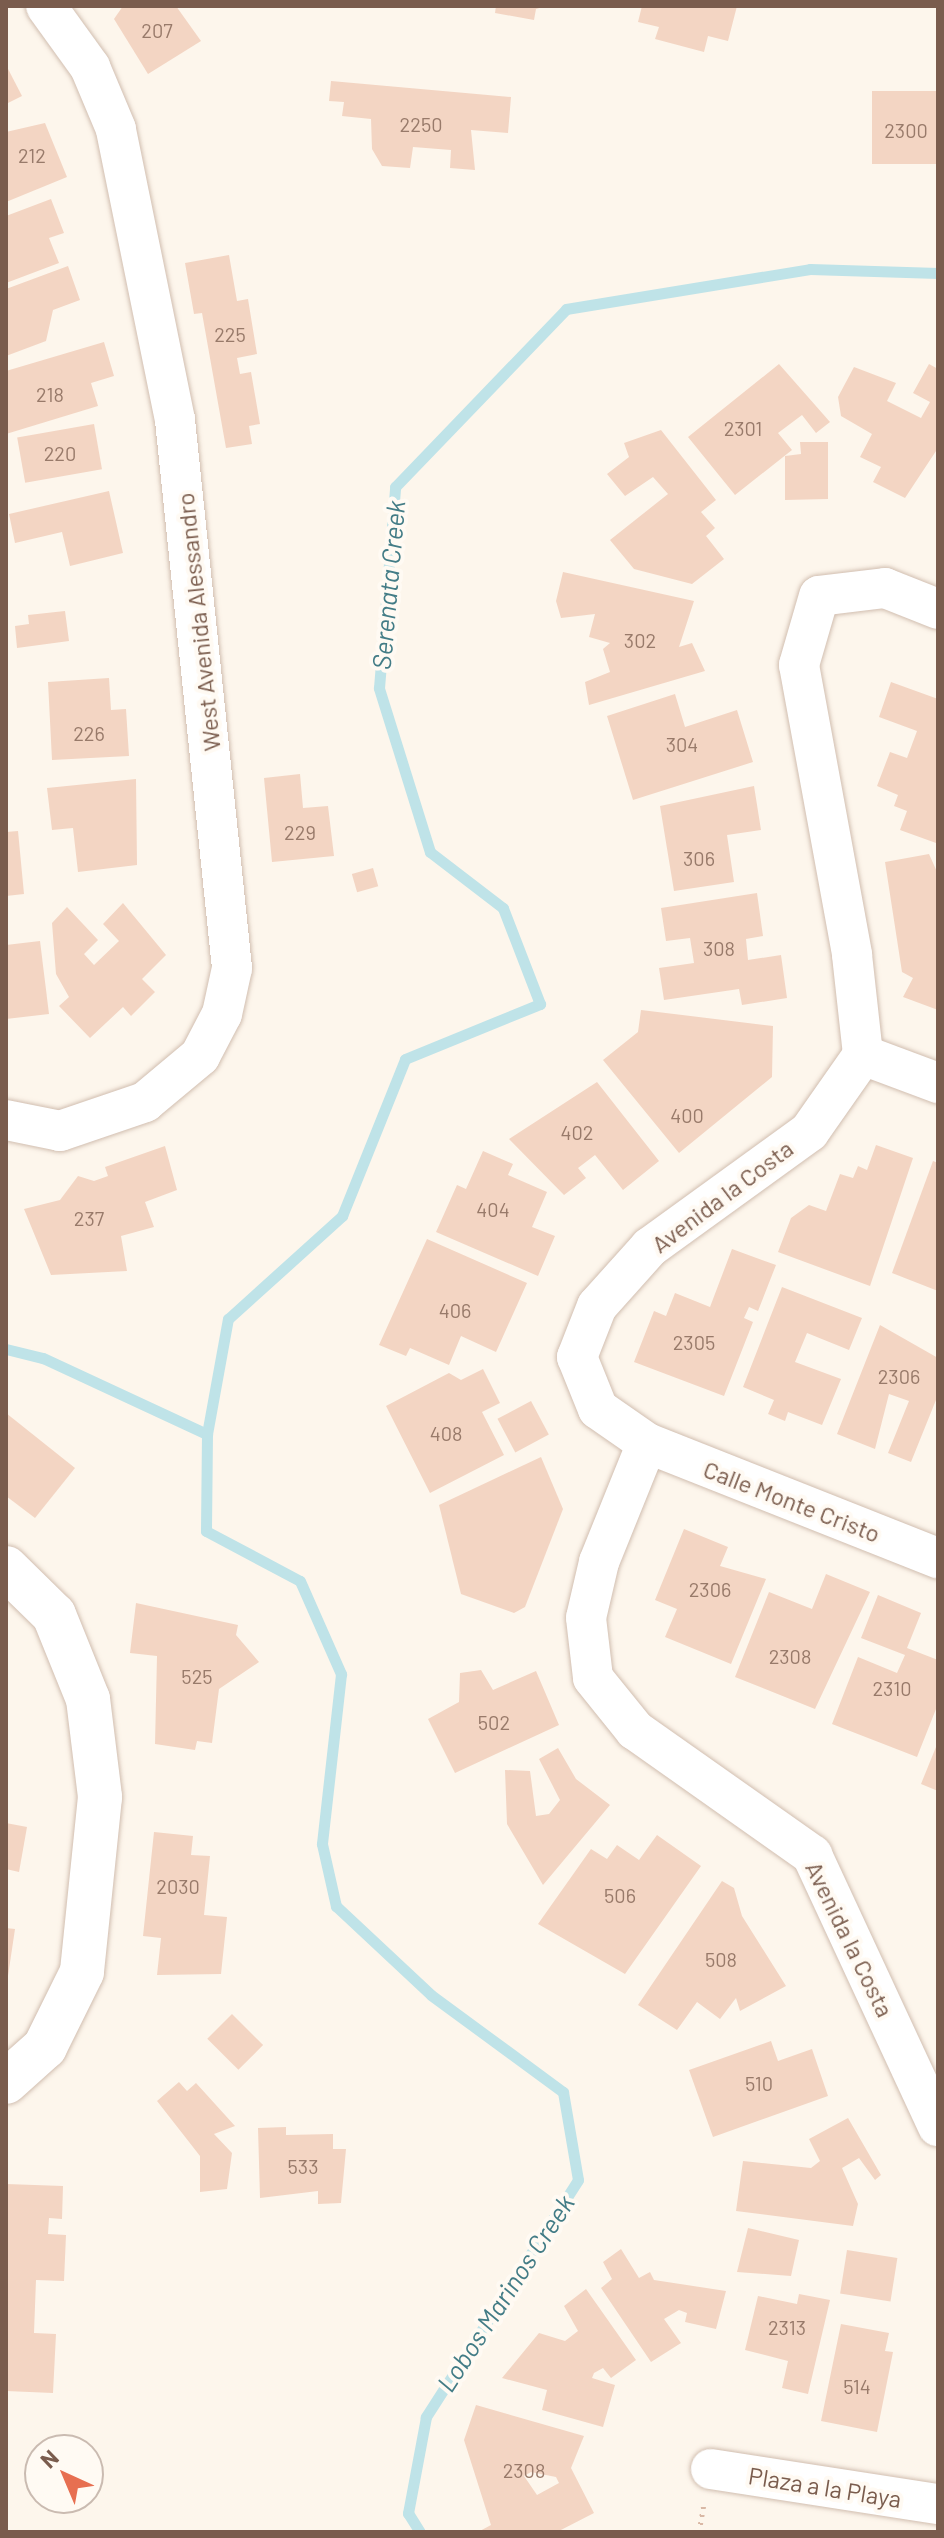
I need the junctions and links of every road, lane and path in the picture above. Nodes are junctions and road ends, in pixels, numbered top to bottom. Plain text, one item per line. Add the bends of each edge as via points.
1 (46, 6) edge
2 (938, 609) edge
3 (863, 1055) junction
4 (938, 1083) edge
5 (14, 1124) edge
6 (647, 1443) junction
7 (938, 1558) edge
8 (6, 1568) edge
9 (6, 2082) edge
10 (938, 2126) edge
11 (711, 2469) dead end
12 (938, 2504) edge

1 - 5 street, West Avenida Alessandro via 90,67 116,129 175,420 232,968 216,1029 166,1087 96,1124
2 - 3 street via 885,588 819,596 799,665 852,955
3 - 4 street
3 - 6 street, Avenida la Costa via 809,1132 650,1247 597,1306 577,1357 598,1409
6 - 7 street, Calle Monte Cristo
6 - 10 street, Avenida la Costa via 589,1604 593,1678 635,1730 812,1855
8 - 9 street via 54,1615 88,1699 100,1797 98,1870 82,1972 45,2047
11 - 12 street, Plaza a la Playa

